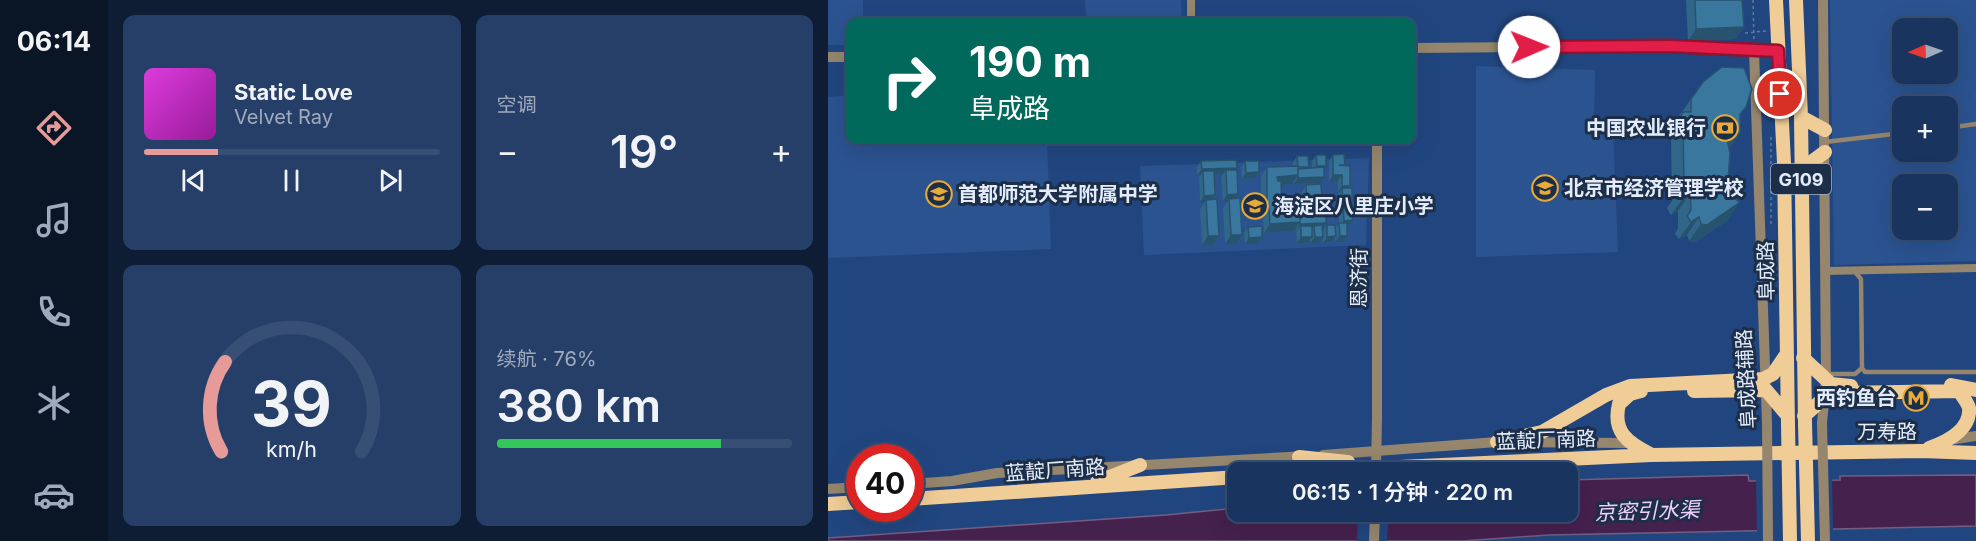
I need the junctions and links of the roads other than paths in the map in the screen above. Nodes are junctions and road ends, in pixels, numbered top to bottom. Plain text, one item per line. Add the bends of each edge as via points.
1 (1191, 0) edge
2 (1776, 0) edge
3 (1796, 0) edge
4 (1823, 0) edge
5 (1191, 18) edge
6 (1416, 48) edge
7 (1754, 51) junction
8 (1778, 51) junction
9 (828, 57) edge
10 (846, 57) edge
11 (1801, 117) junction
12 (1976, 124) edge
13 (1958, 126) edge
14 (1892, 134) edge
15 (1825, 141) junction
16 (1377, 144) edge
17 (1802, 169) junction
18 (1976, 268) edge
19 (1853, 270) junction
20 (1825, 271) junction
21 (1786, 355) junction
22 (1803, 358) junction
23 (1862, 368) junction
24 (1976, 372) edge
25 (1826, 380) junction
26 (1765, 385) junction
27 (1976, 390) edge
28 (1824, 399) junction
29 (1805, 419) junction
30 (1788, 420) junction
31 (1976, 436) edge
32 (1950, 440) junction
33 (1497, 442) junction
34 (1628, 443) junction
35 (1798, 451) joint
36 (1922, 451) junction
37 (1976, 453) edge
38 (1651, 455) junction
39 (1299, 457) junction
40 (1332, 462) edge
41 (1379, 462) edge
42 (1515, 462) edge
43 (1140, 465) junction
44 (1227, 478) edge
45 (924, 483) edge
46 (846, 488) edge
47 (1082, 488) junction
48 (828, 489) edge
49 (924, 498) edge
50 (846, 503) edge
51 (828, 504) edge
52 (1375, 522) edge
53 (1374, 541) edge
54 (1768, 541) edge
55 (1790, 541) edge
56 (1808, 541) edge
57 (1825, 541) edge

1 - 5 street
2 - 8 highway, 阜成路 / G109
3 - 11 highway, 阜成路 / G109
4 - 15 street
6 - 7 street via 1670,46
7 - 8 street
7 - 26 street, 阜成路辅路
8 - 21 highway, 阜成路 / G109 via 1784,163
9 - 10 street
11 - 15 highway
11 - 17 highway, 阜成路 / G109
12 - 13 lane
14 - 15 lane
15 - 17 highway
15 - 20 street
16 - 41 street, 恩济街, bridge
17 - 22 highway, 阜成路 / G109
18 - 19 street
19 - 20 street
19 - 23 lane via 1861,279
20 - 25 street
21 - 26 highway
21 - 30 highway, 阜成路 / G109
22 - 25 highway
22 - 29 highway, 阜成路 / G109
23 - 24 lane via 1865,372
23 - 25 lane via 1854,374 1831,375
25 - 27 highway via 1838,386 1952,385
25 - 28 street
26 - 30 highway
26 - 33 highway via 1630,386 1606,395 1542,432
26 - 34 highway via 1630,394 1616,413 1620,432
26 - 54 street, 阜成路辅路, bridge
28 - 29 highway
28 - 32 highway via 1841,393 1959,391 1969,407 1967,421
28 - 57 street, bridge
29 - 56 highway, 阜成路 / G109, bridge
30 - 55 highway, 阜成路 / G109, bridge
31 - 32 street
32 - 36 highway
33 - 34 street, 蓝靛厂南路
33 - 39 street, 蓝靛厂南路
34 - 38 highway
35 - 36 highway, 万寿路
35 - 38 highway, 蓝靛厂南路
36 - 37 highway, 万寿路
38 - 42 highway, 蓝靛厂南路
39 - 40 highway
39 - 43 street, 蓝靛厂南路
43 - 45 street, 蓝靛厂南路 via 997,473
43 - 47 highway
44 - 47 highway, 蓝靛厂南路
46 - 48 street
47 - 49 highway, 蓝靛厂南路
50 - 51 highway
52 - 53 street

